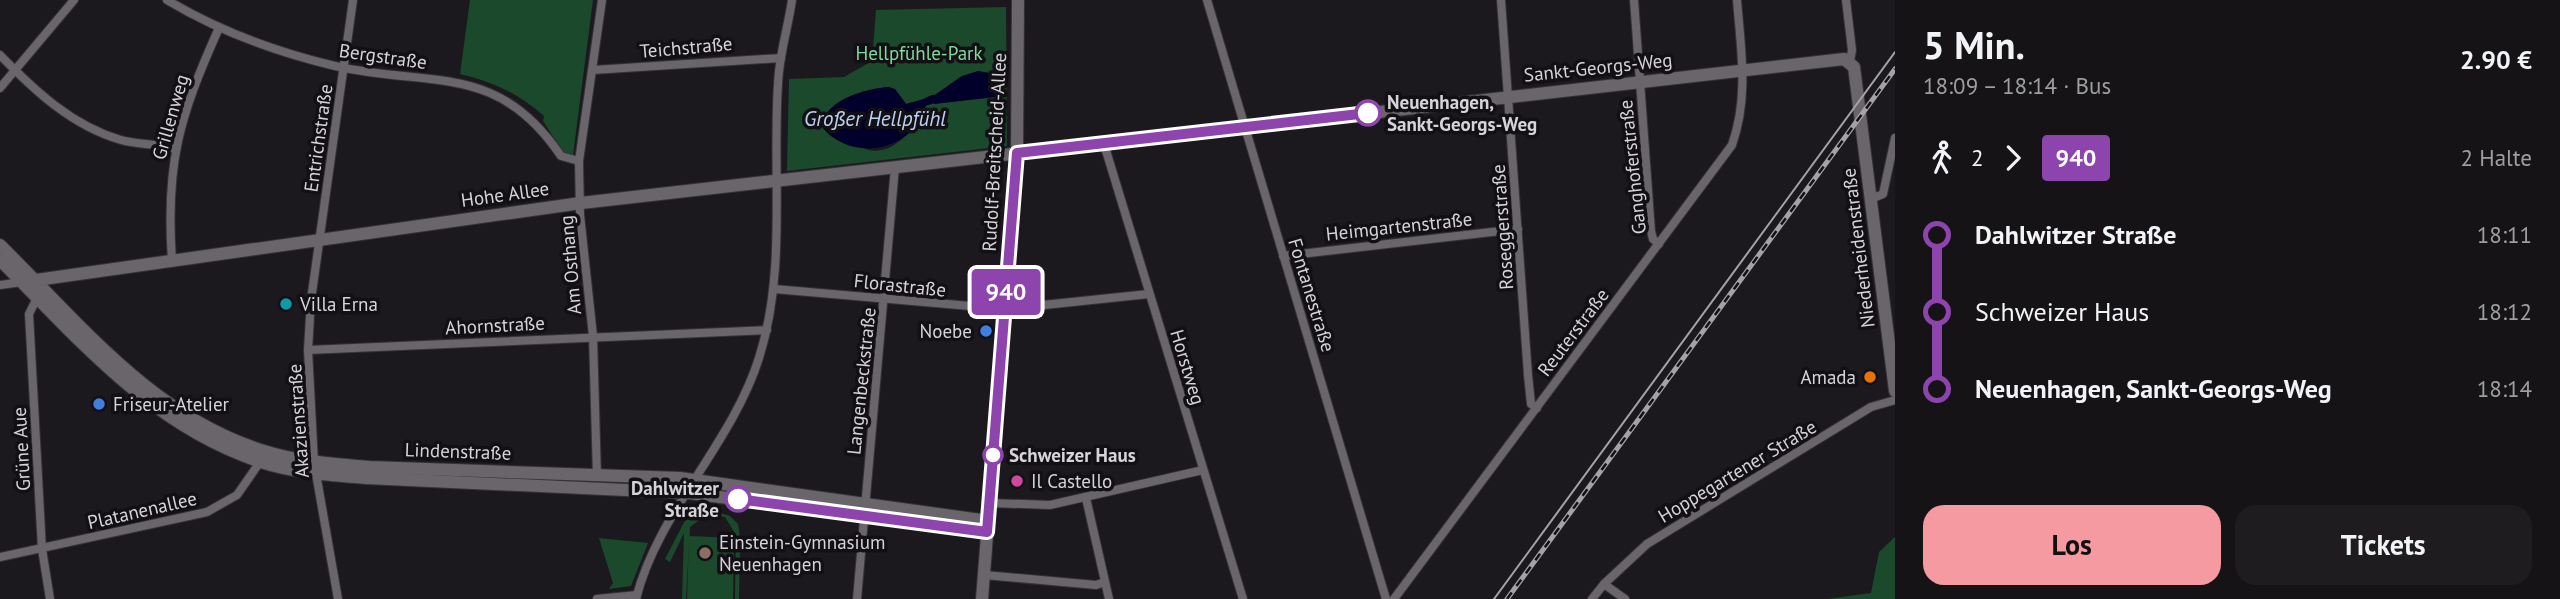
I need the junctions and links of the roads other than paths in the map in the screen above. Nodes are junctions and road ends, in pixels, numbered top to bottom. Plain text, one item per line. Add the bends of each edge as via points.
1 (75, 0) edge
2 (167, 0) edge
3 (353, 0) edge
4 (603, 0) edge
5 (792, 0) edge
6 (1018, 0) edge
7 (1207, 0) edge
8 (1501, 0) edge
9 (1634, 0) edge
10 (1737, 0) edge
11 (1846, 0) edge
12 (219, 28) junction
13 (0, 55) edge
14 (781, 58) junction
15 (1850, 61) junction
16 (344, 68) junction
17 (15, 70) junction
18 (593, 70) junction
19 (1742, 71) junction
20 (1640, 82) junction
21 (0, 88) edge
22 (1508, 97) junction
23 (1245, 127) junction
24 (1895, 138) edge
25 (1104, 144) junction
26 (174, 149) junction
27 (1017, 153) junction
28 (579, 161) junction
29 (895, 167) junction
30 (777, 181) junction
31 (1871, 199) junction
32 (580, 203) junction
33 (1518, 229) junction
34 (321, 239) junction
35 (1659, 244) junction
36 (0, 245) edge
37 (1283, 256) junction
38 (0, 260) edge
39 (172, 260) junction
40 (29, 281) junction
41 (0, 285) edge
42 (774, 289) junction
43 (1149, 294) junction
44 (37, 298) junction
45 (884, 299) junction
46 (1004, 309) junction
47 (767, 330) junction
48 (593, 336) junction
49 (308, 350) junction
50 (1895, 391) edge
51 (1895, 400) edge
52 (1537, 408) junction
53 (263, 457) junction
54 (315, 468) junction
55 (1203, 470) junction
56 (597, 481) junction
57 (696, 481) junction
58 (689, 493) junction
59 (1086, 498) junction
60 (990, 503) junction
61 (864, 511) junction
62 (988, 526) junction
63 (43, 549) junction
64 (0, 557) edge
65 (984, 575) junction
66 (1105, 582) junction
67 (1604, 584) junction
68 (637, 597) edge
69 (50, 599) edge
70 (338, 599) edge
71 (597, 599) edge
72 (857, 599) edge
73 (982, 599) edge
74 (1109, 599) edge
75 (1243, 599) edge
76 (1387, 599) edge
77 (1394, 599) edge
78 (1592, 599) edge
79 (1625, 599) edge

1 - 17 street
2 - 12 street, Bergstraße
3 - 16 street, Entrichstraße
4 - 18 street, Am Osthang
5 - 14 street
6 - 27 street, Rudolf-Breitscheid-Allee
7 - 23 street, Fontanestraße
8 - 22 street, Roseggerstraße
9 - 20 street, Ganghoferstraße
10 - 19 street, Reuterstraße
11 - 15 street
12 - 16 street, Bergstraße
12 - 26 street, Grillenweg via 192,88
13 - 17 street
14 - 18 street, Teichstraße
14 - 30 street
15 - 19 street, Sankt-Georgs-Weg
15 - 31 street, Niederheidenstraße via 1860,101
16 - 28 street, Bergstraße via 490,91 522,110 561,156
16 - 34 street, Entrichstraße
17 - 21 street
17 - 26 street via 57,108 86,126 119,140
18 - 28 street, Am Osthang
19 - 20 street, Sankt-Georgs-Weg
19 - 35 street, Reuterstraße via 1743,105 1732,145
20 - 22 street, Sankt-Georgs-Weg
20 - 35 street, Ganghoferstraße via 1651,231
22 - 23 street, Sankt-Georgs-Weg
22 - 33 street, Roseggerstraße
23 - 25 street, Sankt-Georgs-Weg
23 - 37 street, Fontanestraße
24 - 31 street via 1883,194
25 - 27 street, Sankt-Georgs-Weg
25 - 43 street, Horstweg
26 - 39 street, Grillenweg via 169,220
27 - 29 street, Hohe Allee
27 - 46 street, Rudolf-Breitscheid-Allee
28 - 32 street, Am Osthang
29 - 30 street, Hohe Allee
29 - 45 street, Langenbeckstraße
30 - 32 street, Hohe Allee
30 - 42 street
31 - 50 street, Niederheidenstraße
32 - 34 street, Hohe Allee
32 - 48 street, Am Osthang
33 - 37 street, Heimgartenstraße
33 - 52 street, Roseggerstraße via 1530,399
34 - 39 street, Hohe Allee
34 - 49 street, Akazienstraße
35 - 52 street, Reuterstraße
36 - 40 street, Lindenstraße
37 - 76 street, Fontanestraße
38 - 40 street, Lindenstraße
39 - 40 street, Hohe Allee
40 - 41 street, Hohe Allee
40 - 44 street, Lindenstraße
40 - 53 street, Lindenstraße via 152,393
42 - 45 street, Florastraße
42 - 47 street
43 - 46 street, Florastraße
43 - 55 street, Horstweg
44 - 53 street, Lindenstraße via 160,412 208,440
44 - 63 street, Grüne Aue via 29,314
45 - 46 street, Florastraße
45 - 61 street, Langenbeckstraße
46 - 60 street, Rudolf-Breitscheid-Allee
47 - 48 street, Ahornstraße
47 - 57 street via 741,400
48 - 49 street, Ahornstraße
48 - 56 street, Am Osthang
49 - 54 street, Akazienstraße
51 - 67 street, Hoppegartener Straße via 1871,407 1647,544
52 - 77 street, Reuterstraße
53 - 54 street, Lindenstraße
53 - 63 street, Platanenallee via 237,495 207,512
54 - 56 street, Lindenstraße
54 - 70 street, Akazienstraße
55 - 59 street
55 - 75 street, Horstweg
56 - 57 street, Lindenstraße
56 - 58 street, Lindenstraße
57 - 58 street
57 - 61 street, Lindenstraße
58 - 61 street, Lindenstraße
58 - 68 street via 651,559
59 - 60 street via 1039,505
59 - 66 street
60 - 62 street, Rudolf-Breitscheid-Allee
61 - 62 street, Lindenstraße
61 - 72 street, Langenbeckstraße
62 - 65 street, Rudolf-Breitscheid-Allee
63 - 64 street, Platanenallee
63 - 69 street, Grüne Aue
65 - 66 street via 1096,585
65 - 73 street, Rudolf-Breitscheid-Allee
66 - 74 street
67 - 78 street, Hoppegartener Straße
67 - 79 street
68 - 71 street

